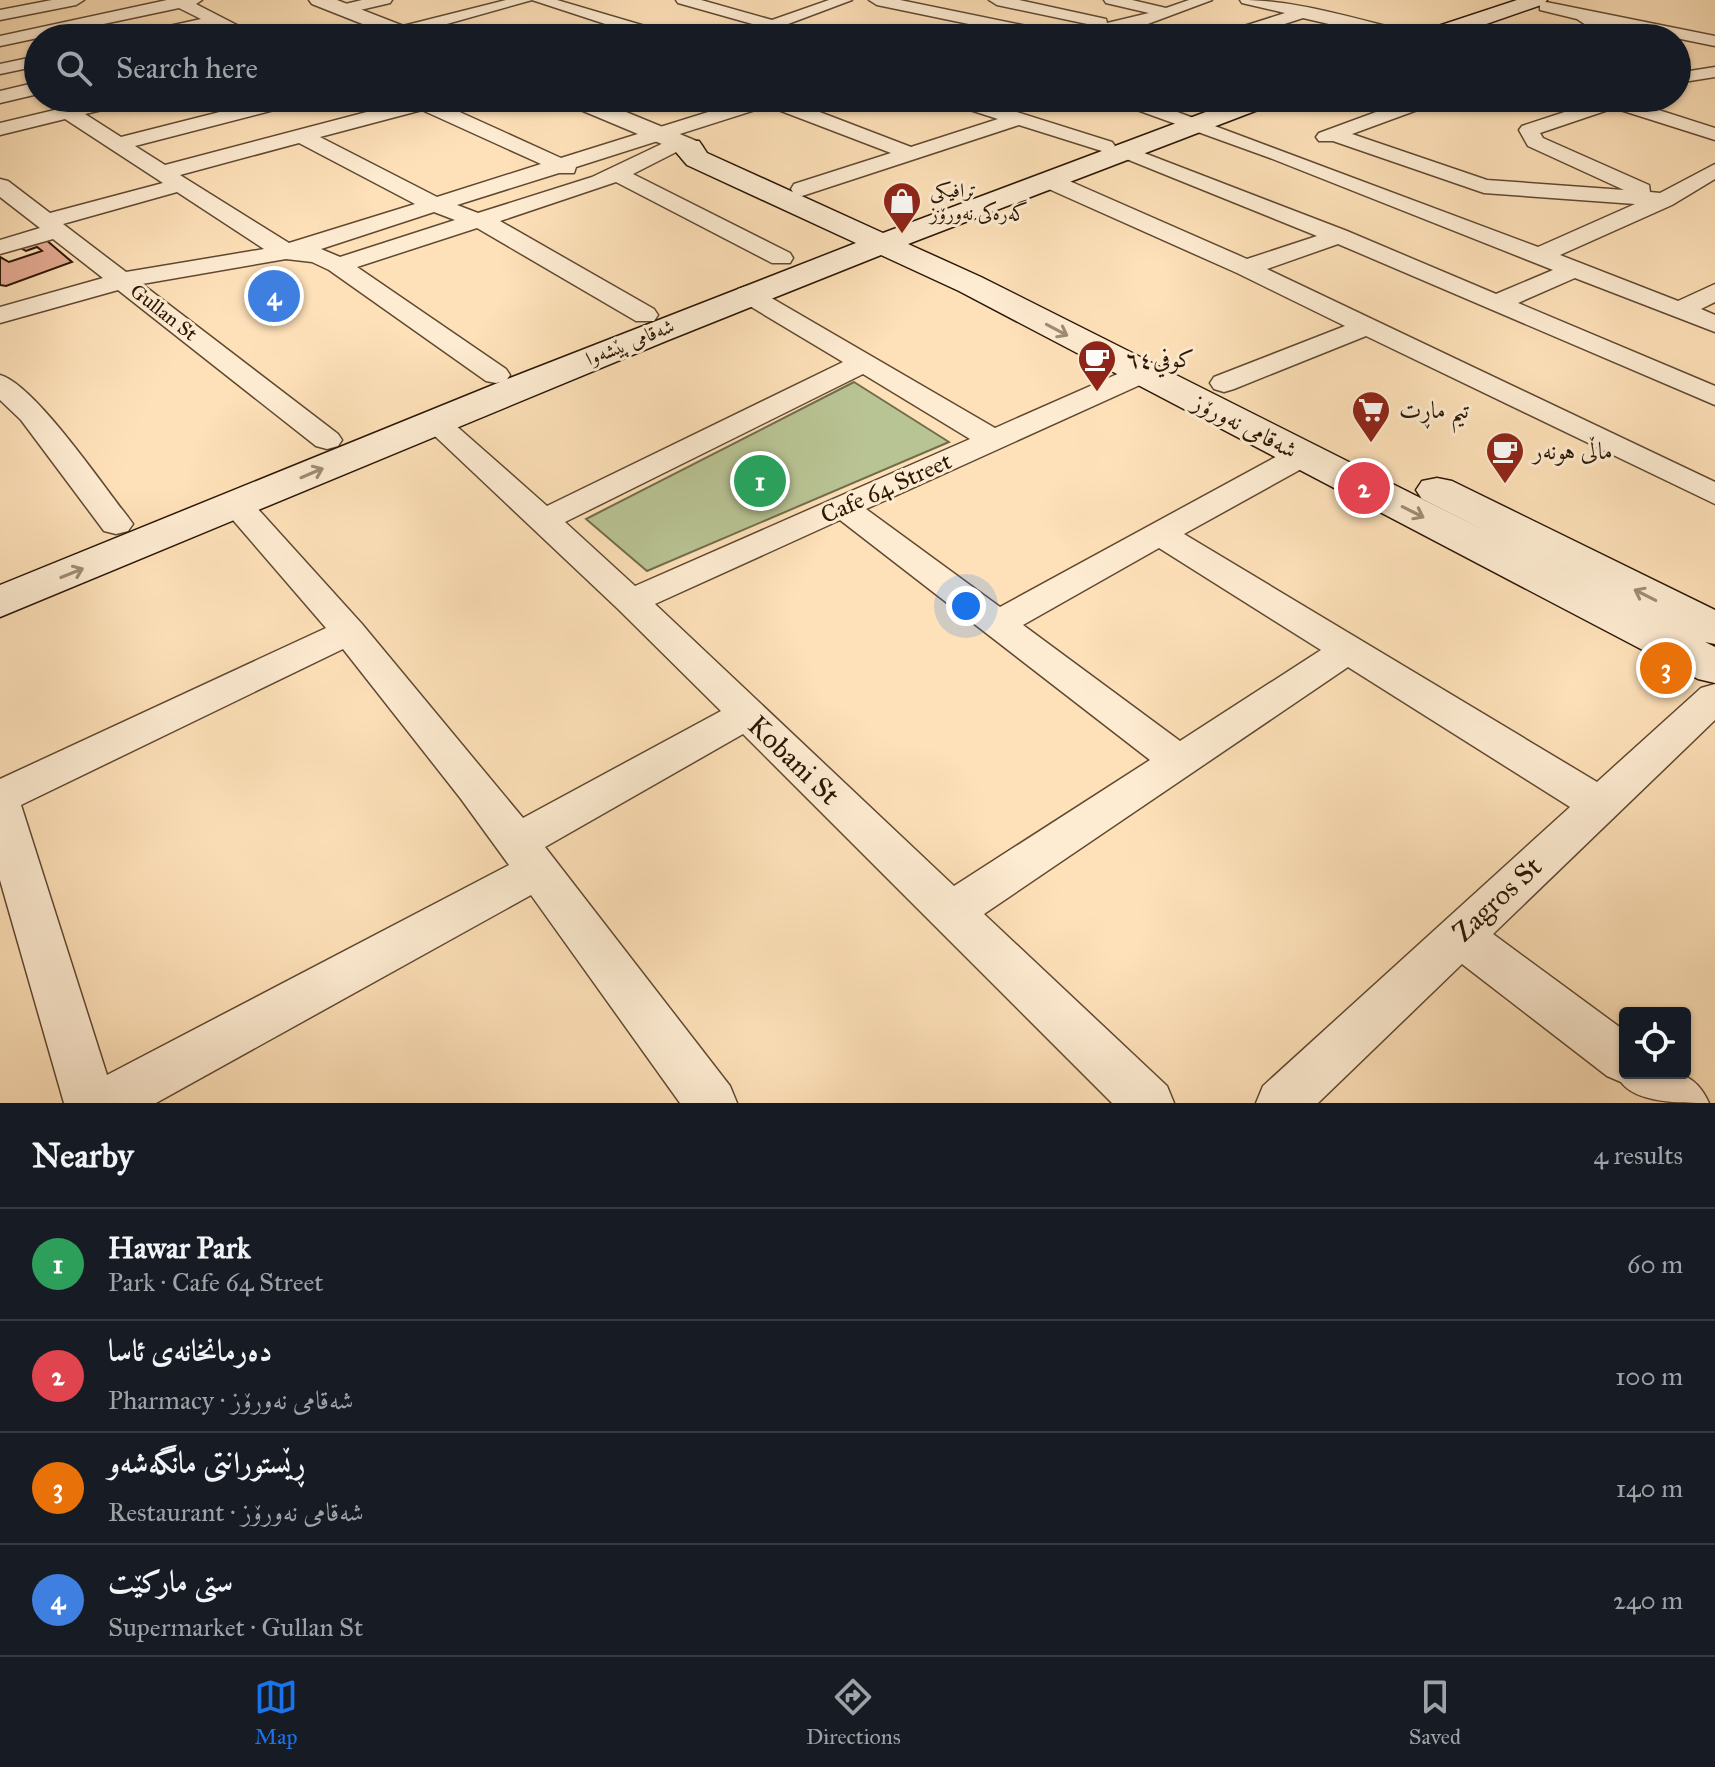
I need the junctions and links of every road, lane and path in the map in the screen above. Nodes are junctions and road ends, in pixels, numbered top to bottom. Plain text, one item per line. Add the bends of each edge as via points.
1 (76, 0) edge
2 (319, 0) edge
3 (384, 0) edge
4 (525, 0) edge
5 (540, 0) edge
6 (684, 0) edge
7 (844, 0) edge
8 (877, 0) edge
9 (997, 0) edge
10 (1112, 0) edge
11 (1204, 0) edge
12 (1248, 0) edge
13 (1334, 0) edge
14 (183, 1) edge
15 (1475, 2) dead end
16 (1549, 2) edge
17 (790, 3) dead end
18 (343, 9) junction
19 (1513, 9) junction
20 (815, 10) junction
21 (1304, 12) junction
22 (1168, 14) junction
23 (0, 15) edge
24 (1583, 16) junction
25 (217, 20) junction
26 (78, 24) edge
27 (200, 24) edge
28 (225, 24) edge
29 (380, 24) edge
30 (445, 24) edge
31 (620, 24) edge
32 (769, 24) edge
33 (776, 24) edge
34 (992, 24) edge
35 (1109, 24) edge
36 (1133, 24) edge
37 (1268, 24) edge
38 (1353, 24) edge
39 (1490, 24) edge
40 (1497, 24) edge
41 (1599, 24) edge
42 (1630, 24) edge
43 (1715, 31) edge
44 (1691, 34) edge
45 (1694, 35) junction
46 (24, 36) edge
47 (0, 41) edge
48 (1715, 41) edge
49 (1691, 42) edge
50 (24, 64) edge
51 (0, 69) edge
52 (1715, 72) edge
53 (1691, 76) edge
54 (24, 91) edge
55 (0, 97) edge
56 (73, 112) edge
57 (243, 112) edge
58 (391, 112) edge
59 (428, 112) edge
60 (606, 112) edge
61 (726, 112) edge
62 (803, 112) edge
63 (1000, 112) edge
64 (1164, 112) edge
65 (1200, 112) edge
66 (1212, 112) edge
67 (1395, 112) edge
68 (1576, 112) edge
69 (1645, 112) edge
70 (1702, 112) dead end
71 (69, 113) junction
72 (1021, 118) junction
73 (1185, 119) junction
74 (1676, 122) junction
75 (0, 129) edge
76 (656, 133) junction
77 (1715, 134) edge
78 (1226, 135) junction
79 (1334, 135) junction
80 (302, 136) junction
81 (118, 144) junction
82 (685, 145) junction
83 (1124, 152) junction
84 (911, 154) junction
85 (1277, 154) junction
86 (558, 164) junction
87 (174, 178) junction
88 (609, 178) junction
89 (1710, 178) edge
90 (1050, 181) junction
91 (0, 186) edge
92 (802, 189) junction
93 (1664, 200) junction
94 (433, 204) junction
95 (481, 222) junction
96 (53, 225) junction
97 (880, 232) junction
98 (1339, 236) junction
99 (0, 247) edge
100 (286, 252) junction
101 (1540, 255) junction
102 (781, 258) junction
103 (338, 265) junction
104 (1246, 268) junction
105 (1575, 269) junction
106 (124, 280) junction
107 (1715, 292) edge
108 (747, 294) junction
109 (1496, 303) junction
110 (1679, 310) junction
111 (0, 315) edge
112 (645, 315) junction
113 (1715, 324) edge
114 (1367, 326) junction
115 (864, 363) junction
116 (1141, 374) junction
117 (496, 375) junction
118 (1224, 383) junction
119 (0, 384) edge
120 (1715, 396) edge
121 (31, 414) junction
122 (435, 422) junction
123 (0, 424) edge
124 (327, 440) junction
125 (994, 440) junction
126 (1303, 455) junction
127 (1715, 494) edge
128 (237, 505) junction
129 (843, 507) junction
130 (544, 520) junction
131 (116, 524) junction
132 (1158, 533) junction
133 (4, 586) edge
134 (631, 601) junction
135 (1710, 620) edge
136 (997, 624) junction
137 (349, 632) junction
138 (1668, 643) junction
139 (1347, 650) junction
140 (1715, 667) edge
141 (1715, 697) edge
142 (746, 715) junction
143 (1179, 761) junction
144 (0, 797) edge
145 (1599, 804) junction
146 (0, 806) edge
147 (527, 856) junction
148 (951, 912) junction
149 (1459, 935) junction
150 (1619, 1055) edge
151 (1651, 1079) edge
152 (90, 1103) edge
153 (106, 1103) edge
154 (711, 1103) edge
155 (1148, 1103) edge
156 (1282, 1103) edge
157 (1683, 1103) edge

1 - 23 street
2 - 18 street
3 - 18 street
4 - 30 street
5 - 31 street
6 - 32 street
7 - 20 street
8 - 34 street
9 - 35 street
10 - 22 street
11 - 22 street
12 - 21 street
13 - 21 street
14 - 25 street
14 - 26 street
15 - 19 main road
16 - 19 main road
16 - 24 street
16 - 40 main road
17 - 20 street
18 - 29 street
19 - 39 main road
20 - 33 street
21 - 37 street
21 - 38 street
22 - 36 street
24 - 41 street
24 - 42 street
25 - 27 street
25 - 28 street
43 - 45 street
44 - 45 street
45 - 48 street
46 - 47 street
48 - 49 street
50 - 51 street
52 - 53 street
54 - 55 street
56 - 71 street
57 - 81 street
58 - 80 street
59 - 86 street
60 - 76 street, شەقامی نەورۆز
61 - 76 street
62 - 84 street
63 - 72 street
64 - 73 street
65 - 73 main road, شەقامی پێشەوا
66 - 73 main road, شەقامی پێشەوا
67 - 79 street
68 - 93 street via 1529,130 1535,142
69 - 74 street
70 - 74 street
71 - 75 street
71 - 81 street
72 - 83 street
72 - 84 street
73 - 78 street
73 - 83 main road, شەقامی پێشەوا
74 - 77 street
76 - 82 street, شەقامی نەورۆز
76 - 86 street
78 - 83 street
78 - 85 street
79 - 85 street
79 - 93 street via 1484,186
80 - 87 street
80 - 94 street
81 - 87 street
82 - 88 street
82 - 92 main road, شەقامی نەورۆز
82 - 97 main road, شەقامی نەورۆز via 697,159
83 - 90 main road, شەقامی پێشەوا
83 - 97 main road, شەقامی پێشەوا
83 - 98 street
84 - 92 street
85 - 101 street
86 - 88 street
86 - 94 street
87 - 96 street
87 - 100 street
88 - 95 street
88 - 102 street
89 - 93 street
90 - 97 main road, شەقامی پێشەوا
90 - 104 street
91 - 96 street, Gullan St
92 - 97 main road, شەقامی نەورۆز
93 - 101 street
94 - 95 street
94 - 100 street
95 - 103 street
95 - 112 street
96 - 99 street
96 - 106 street, Gullan St
97 - 102 main road, شەقامی پێشەوا
97 - 108 main road, شەقامی پێشەوا
97 -> 116 main road, شەقامی نەورۆز
97 - 118 main road, شەقامی نەورۆز via 979,263
98 - 104 street
98 - 109 street
100 - 103 street via 317,255
100 - 106 street
101 - 105 street
102 - 112 main road, شەقامی پێشەوا
103 - 117 street
104 - 114 street
105 - 109 street
105 - 110 street
106 - 111 street
106 - 124 street, Gullan St
107 - 110 street
108 - 115 street
108 - 122 main road, شەقامی پێشەوا
109 - 120 street
110 - 113 street
112 - 117 main road, شەقامی پێشەوا
114 - 118 street
114 - 127 street
115 - 125 street
115 - 130 street
116 - 125 street, Cafe 64 Street
116 - 126 main road, شەقامی نەورۆز
117 - 124 main road, شەقامی پێشەوا
135 -> 118 main road, شەقامی نەورۆز
119 - 121 street
121 - 123 street
121 - 131 street
128 -> 122 main road, شەقامی پێشەوا
122 - 130 street, Kobani St
124 - 131 main road, شەقامی پێشەوا
125 - 129 street, Cafe 64 Street
126 - 132 street
126 -> 138 main road, شەقامی نەورۆز
133 -> 128 main road, شەقامی پێشەوا
128 - 137 street
129 - 134 street, Cafe 64 Street
129 - 136 street
130 - 134 street, Kobani St
131 - 133 main road, شەقامی پێشەوا
132 - 136 street
132 - 139 street
134 - 142 street, Kobani St
135 - 138 street
136 - 143 street
137 - 144 street
137 - 147 street
138 - 140 main road, شەقامی نەورۆز
139 - 143 street
139 - 145 street
141 - 145 street, Zagros St
142 - 147 street
142 - 148 street, Kobani St
143 - 148 street
145 - 149 street, Zagros St
146 - 152 street
147 - 153 street
147 - 154 street
148 - 155 street, Kobani St
149 - 150 street
149 - 156 street, Zagros St
151 - 157 street

